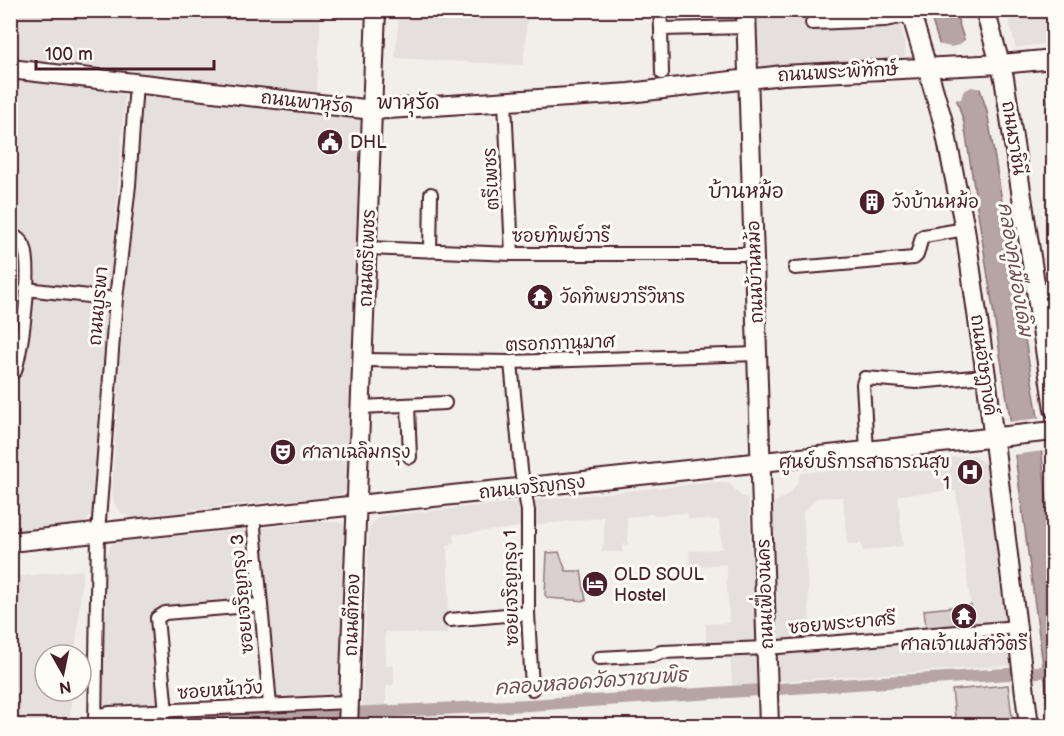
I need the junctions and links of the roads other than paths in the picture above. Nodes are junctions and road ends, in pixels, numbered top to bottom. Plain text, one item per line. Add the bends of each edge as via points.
1 (376, 10) edge
2 (660, 10) edge
3 (985, 10) edge
4 (911, 13) edge
5 (746, 19) edge
6 (812, 23) dead end
7 (661, 29) junction
8 (1053, 59) edge
9 (1001, 64) junction
10 (936, 67) junction
11 (10, 69) edge
12 (662, 73) dead end
13 (748, 79) junction
14 (136, 83) junction
15 (505, 102) junction
16 (372, 110) junction
17 (431, 194) dead end
18 (965, 229) junction
19 (10, 234) edge
20 (368, 248) junction
21 (430, 251) junction
22 (512, 254) junction
23 (754, 254) junction
24 (795, 268) dead end
25 (26, 290) junction
26 (116, 299) junction
27 (757, 354) junction
28 (363, 360) junction
29 (512, 362) junction
30 (10, 373) edge
31 (986, 376) junction
32 (445, 403) dead end
33 (408, 405) junction
34 (361, 407) junction
35 (1053, 409) edge
36 (1048, 432) edge
37 (1000, 437) junction
38 (867, 451) junction
39 (410, 457) dead end
40 (761, 462) junction
41 (524, 488) junction
42 (356, 505) junction
43 (253, 516) junction
44 (98, 533) junction
45 (10, 542) edge
46 (261, 605) junction
47 (528, 613) junction
48 (450, 620) dead end
49 (1017, 627) junction
50 (767, 648) junction
51 (599, 658) dead end
52 (531, 689) dead end
53 (270, 705) junction
54 (166, 712) junction
55 (348, 714) edge
56 (93, 720) edge
57 (770, 726) edge
58 (1029, 726) edge

1 - 16 street, ถนนตรีเพชร
2 - 7 street
3 - 9 street, ถนนราชินี
4 - 6 street via 885,20
4 - 10 street, ถนนอัษฎางค์
5 - 7 street
5 - 13 street, ถนนบ้านหม้อ
7 - 12 street
8 - 9 street, ถนนพระพิทักษ์
9 - 10 street, ถนนพระพิทักษ์
9 - 35 street, ถนนราชินี
10 - 13 street, ถนนพระพิทักษ์
10 - 18 street, ถนนอัษฎางค์
11 - 14 street, ถนนพาหุรัด
13 - 15 street, ถนนพาหุรัด
13 - 23 street, ถนนบ้านหม้อ
14 - 16 street, ถนนพาหุรัด
14 - 26 street, ถนนบูรพา
15 - 16 street, ถนนพาหุรัด
15 - 22 street, ตรีเพชร
16 - 20 street, ถนนตรีเพชร
17 - 21 street
18 - 24 street via 922,237 914,258
18 - 31 street, ถนนอัษฎางค์
19 - 25 street via 18,237 24,247
20 - 21 street, ซอยทิพย์วารี
20 - 28 street, ถนนตรีเพชร
21 - 22 street, ซอยทิพย์วารี
22 - 23 street, ซอยทิพย์วารี
23 - 27 street, ถนนบ้านหม้อ
25 - 26 street
25 - 30 street via 21,352 15,371
26 - 44 street, ถนนบูรพา
27 - 29 street, ตรอกภานุมาศ
27 - 40 street, ถนนบ้านหม้อ
28 - 29 street, ตรอกภานุมาศ
28 - 34 street, ถนนตรีเพชร
29 - 41 street, ซอยเจริญกรุง 1
31 - 37 street, ถนนอัษฎางค์
31 - 38 street via 916,382 865,378
32 - 33 street
33 - 34 street
33 - 39 street
34 - 42 street, ถนนตรีเพชร
36 - 37 street, ถนนเจริญกรุง
37 - 38 street, ถนนเจริญกรุง
37 - 49 street, ถนนอัษฎางค์
38 - 40 street, ถนนเจริญกรุง
40 - 41 street, ถนนเจริญกรุง
40 - 50 street, ถนนเฟื่องนคร
41 - 42 street, ถนนเจริญกรุง
41 - 47 street, ซอยเจริญกรุง 1 via 528,511
42 - 43 street, ถนนเจริญกรุง
42 - 55 street, ถนนตีทอง
43 - 44 street, ถนนเจริญกรุง
43 - 46 street, ซอยเจริญกรุง 3
44 - 45 street, ถนนเจริญกรุง
44 - 56 street, ถนนบูรพา
46 - 53 street, ซอยเจริญกรุง 3
46 - 54 street via 159,615 156,621
47 - 48 street
47 - 52 street, ซอยเจริญกรุง 1
49 - 50 street, ซอยพระยาศรี
49 - 58 street, ถนนอัษฎางค์
50 - 51 street, ซอยพระยาศรี via 698,649
50 - 57 street, ถนนเฟื่องนคร
53 - 54 street, ซอยหน้าวัง
53 - 55 street, ซอยหน้าวัง
54 - 56 street, ซอยหน้าวัง via 109,713

